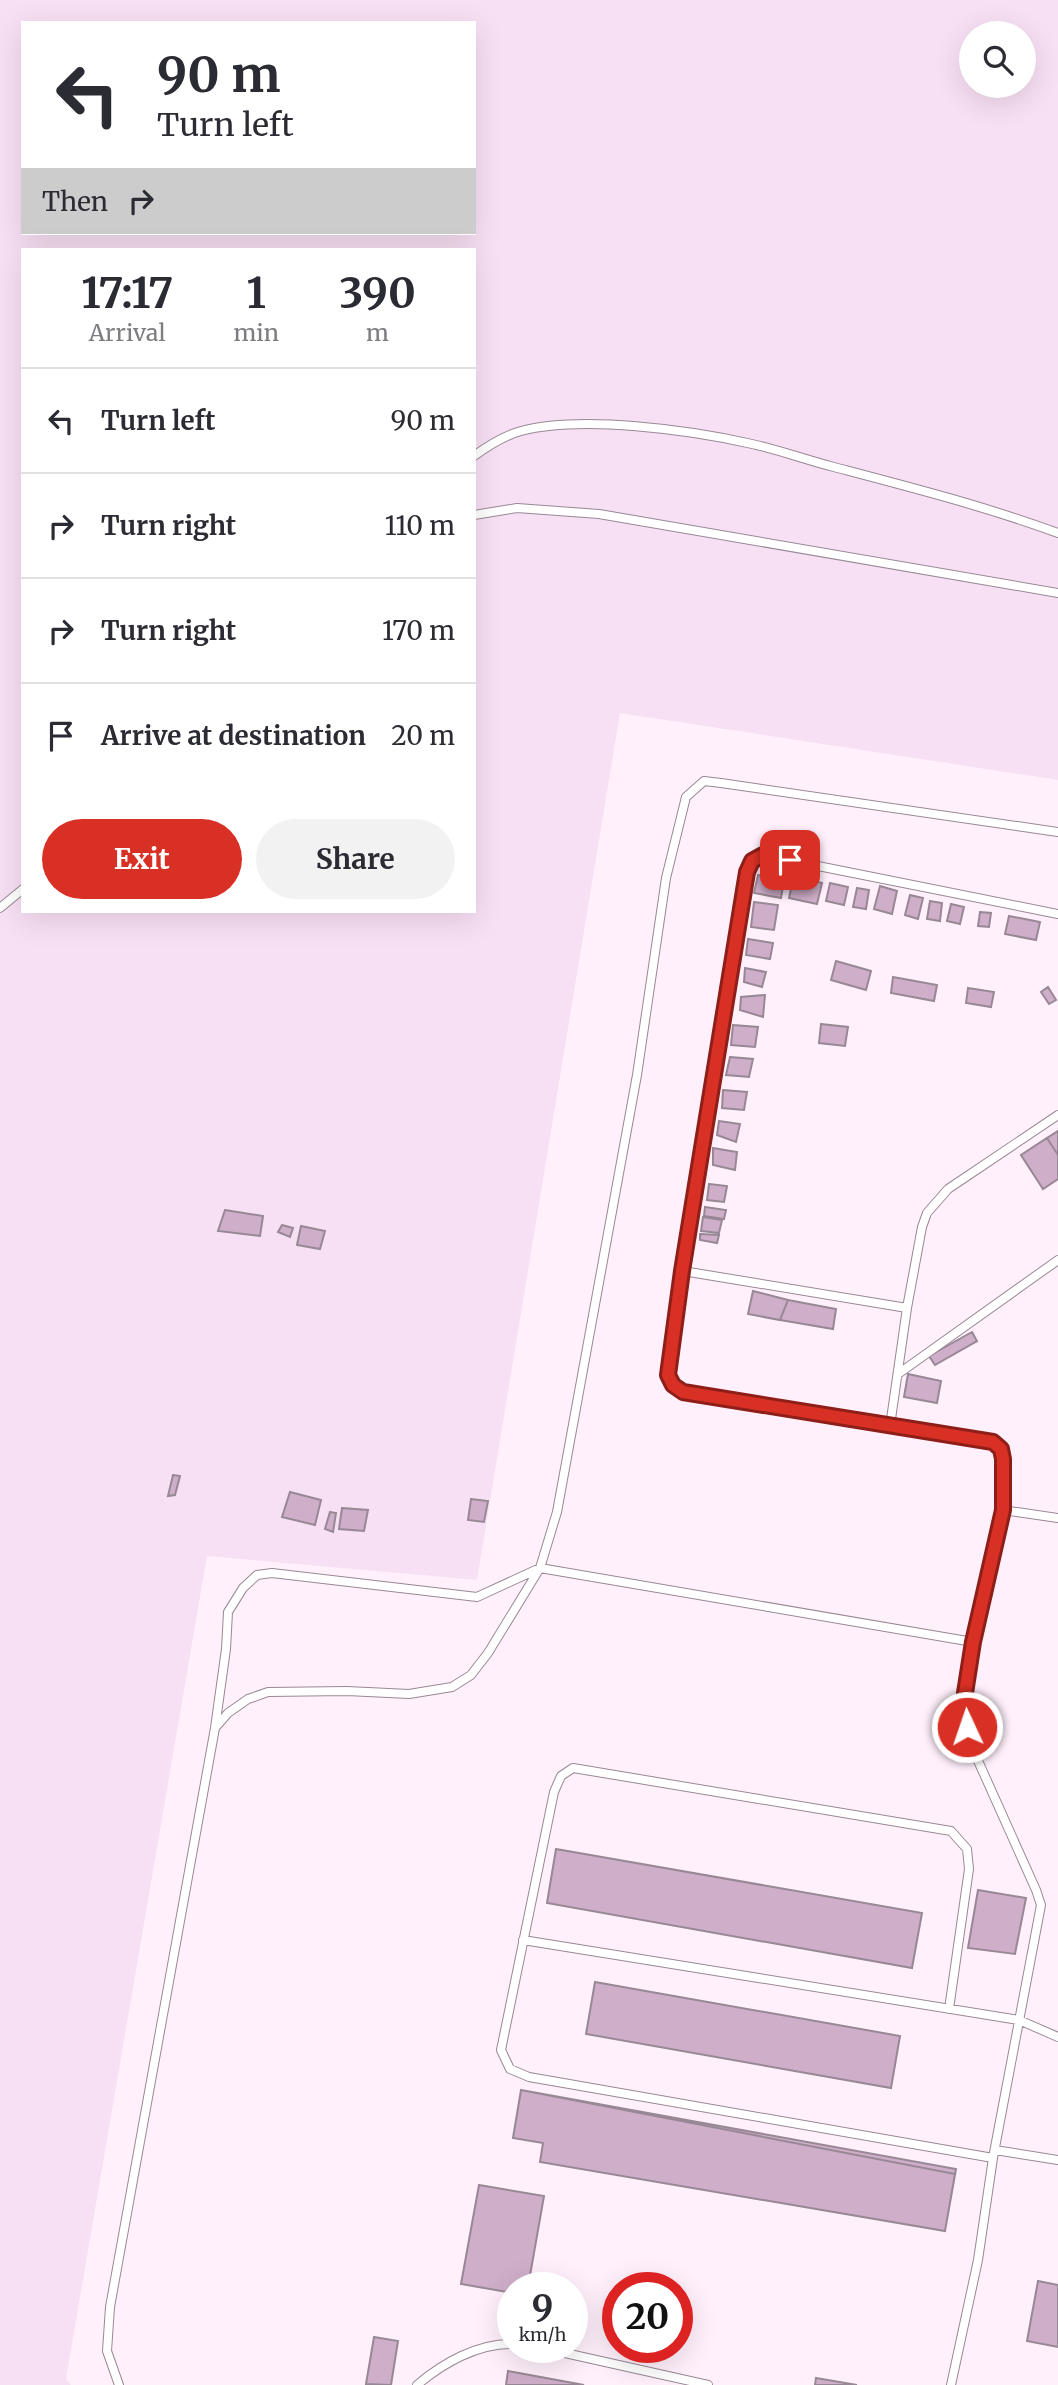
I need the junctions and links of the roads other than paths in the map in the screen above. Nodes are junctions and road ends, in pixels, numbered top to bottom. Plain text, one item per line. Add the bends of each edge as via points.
1 (476, 455) edge
2 (476, 515) edge
3 (1058, 533) edge
4 (1058, 593) edge
5 (1058, 832) edge
6 (21, 891) edge
7 (0, 908) edge
8 (1058, 914) edge
9 (1058, 1115) edge
10 (1058, 1260) edge
11 (682, 1271) junction
12 (907, 1308) junction
13 (898, 1374) junction
14 (890, 1426) junction
15 (1003, 1510) junction
16 (1058, 1518) edge
17 (540, 1568) junction
18 (973, 1642) junction
19 (215, 1728) junction
20 (523, 1940) junction
21 (949, 2009) junction
22 (1019, 2020) junction
23 (1058, 2037) edge
24 (994, 2154) junction
25 (1058, 2160) edge
26 (497, 2346) edge
27 (588, 2358) edge
28 (119, 2385) edge
29 (417, 2385) edge
30 (708, 2385) edge
31 (951, 2385) edge

1 - 3 lane via 505,436 533,428 588,425 669,430 791,454
2 - 4 lane via 517,508 599,514
5 - 17 lane via 704,781 686,797 666,878 637,1074 562,1486
6 - 7 lane
8 - 11 lane via 763,855 752,861
9 - 12 lane via 948,1189 927,1213
10 - 13 lane
11 - 12 lane
11 - 14 lane via 668,1375 673,1385 683,1392
12 - 13 lane
13 - 14 lane
14 - 15 lane via 993,1442 1003,1459
15 - 16 lane
15 - 18 lane
17 - 18 lane
17 - 19 lane via 488,1653 471,1675 452,1687 409,1694 268,1692 248,1699
17 - 19 lane via 477,1597 257,1575 228,1612
18 - 22 lane via 965,1693 967,1727 1041,1905
19 - 28 lane via 110,2307 107,2351
20 - 21 lane
20 - 21 lane via 554,1792 561,1776 573,1768 951,1831 967,1849 969,1869
20 - 24 lane via 501,2050 510,2069 529,2077
21 - 22 lane
22 - 23 lane
22 - 24 lane
24 - 25 lane
24 - 31 lane via 978,2260
26 - 29 lane via 458,2358
27 - 30 lane

